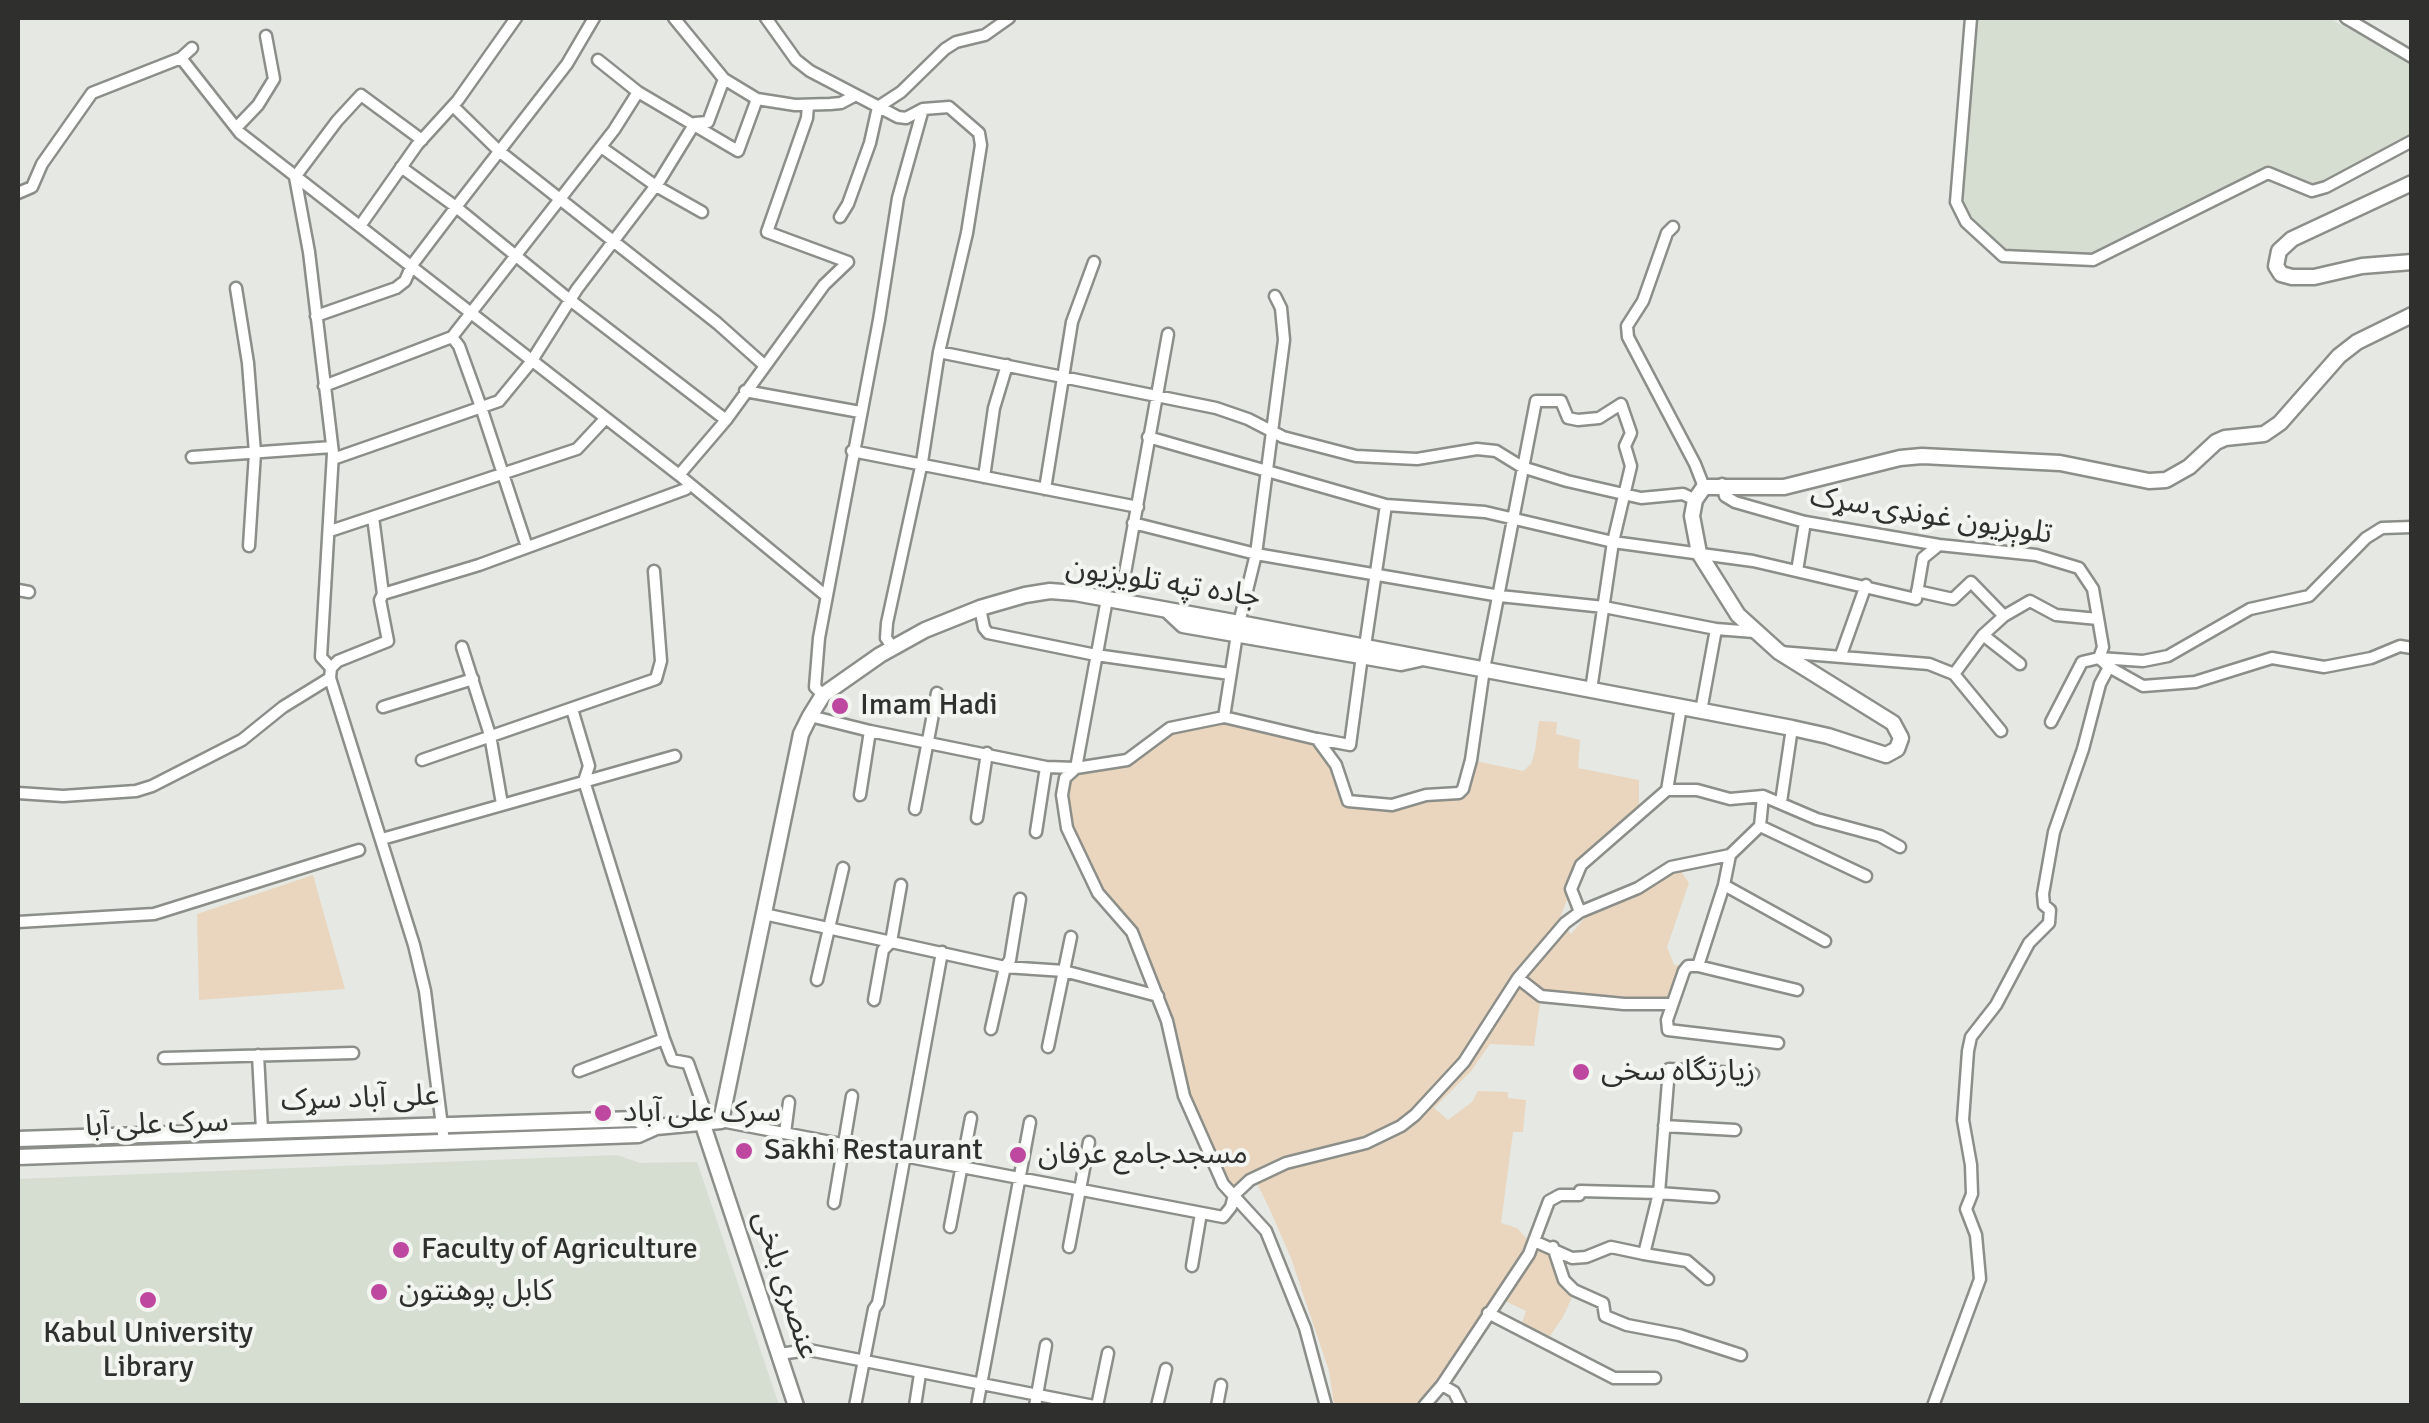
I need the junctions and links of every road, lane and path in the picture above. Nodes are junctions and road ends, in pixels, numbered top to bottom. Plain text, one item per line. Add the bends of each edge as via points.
1 (516, 18) edge
2 (594, 18) edge
3 (674, 18) edge
4 (766, 18) edge
5 (1009, 18) edge
6 (1971, 18) edge
7 (2346, 18) edge
8 (266, 36) dead end
9 (192, 48) dead end
10 (2412, 57) edge
11 (182, 58) junction
12 (598, 60) dead end
13 (724, 78) junction
14 (638, 92) junction
15 (856, 95) junction
16 (757, 99) junction
17 (808, 105) junction
18 (453, 106) junction
19 (878, 107) junction
20 (923, 109) junction
21 (696, 123) junction
22 (236, 128) junction
23 (422, 140) junction
24 (2412, 141) edge
25 (600, 147) junction
26 (499, 151) junction
27 (402, 167) junction
28 (295, 177) junction
29 (2412, 183) edge
30 (656, 186) junction
31 (18, 193) edge
32 (560, 199) junction
33 (456, 206) junction
34 (702, 212) dead end
35 (840, 217) dead end
36 (360, 226) junction
37 (1673, 228) dead end
38 (614, 243) junction
39 (515, 253) junction
40 (1094, 262) dead end
41 (2412, 262) edge
42 (412, 265) junction
43 (236, 288) dead end
44 (1276, 296) dead end
45 (570, 300) junction
46 (471, 314) junction
47 (2412, 315) edge
48 (316, 316) junction
49 (1168, 334) dead end
50 (452, 337) junction
51 (940, 352) junction
52 (531, 362) junction
53 (764, 364) junction
54 (1006, 365) junction
55 (1063, 376) junction
56 (324, 386) junction
57 (745, 390) junction
58 (1157, 394) junction
59 (482, 407) junction
60 (860, 412) junction
61 (605, 419) junction
62 (726, 420) junction
63 (1272, 431) junction
64 (1148, 438) junction
65 (852, 450) junction
66 (255, 453) junction
67 (333, 453) junction
68 (192, 457) dead end
69 (922, 462) junction
70 (1522, 467) junction
71 (1268, 472) junction
72 (501, 475) junction
73 (679, 475) junction
74 (984, 477) junction
75 (689, 484) junction
76 (1722, 484) junction
77 (1704, 487) junction
78 (1044, 490) junction
79 (1624, 494) junction
80 (1695, 500) junction
81 (1386, 506) junction
82 (1138, 507) junction
83 (373, 517) junction
84 (1513, 518) junction
85 (1804, 522) junction
86 (1133, 523) junction
87 (2412, 527) edge
88 (330, 532) junction
89 (1613, 542) junction
90 (1939, 545) junction
91 (249, 546) dead end
92 (527, 547) junction
93 (1256, 554) junction
94 (1699, 554) junction
95 (654, 571) dead end
96 (1798, 572) junction
97 (1378, 573) junction
98 (1866, 585) junction
99 (1917, 591) junction
100 (383, 594) junction
101 (825, 595) junction
102 (1500, 596) junction
103 (1113, 600) junction
104 (1604, 607) junction
105 (980, 608) junction
106 (2004, 616) junction
107 (2098, 620) junction
108 (1238, 628) junction
109 (1716, 629) junction
110 (1754, 632) junction
111 (1982, 635) junction
112 (462, 647) dead end
113 (893, 648) junction
114 (2412, 648) edge
115 (1364, 651) junction
116 (1779, 652) junction
117 (1841, 654) junction
118 (1096, 655) junction
119 (2099, 658) junction
120 (2020, 664) dead end
121 (2109, 668) junction
122 (1484, 669) junction
123 (330, 673) junction
124 (1230, 674) junction
125 (1954, 674) junction
126 (472, 679) junction
127 (1591, 690) junction
128 (938, 694) dead end
129 (824, 695) junction
130 (383, 707) dead end
131 (1682, 707) junction
132 (572, 709) junction
133 (1701, 711) junction
134 (810, 716) junction
135 (1224, 717) junction
136 (2051, 722) dead end
137 (1792, 728) junction
138 (870, 731) junction
139 (2001, 731) dead end
140 (490, 736) junction
141 (1317, 739) junction
142 (928, 743) junction
143 (987, 753) junction
144 (675, 756) dead end
145 (422, 760) dead end
146 (1046, 766) junction
147 (1076, 768) junction
148 (584, 781) junction
149 (1667, 790) junction
150 (18, 793) edge
151 (860, 795) dead end
152 (1763, 796) junction
153 (1781, 802) junction
154 (502, 804) junction
155 (915, 809) dead end
156 (976, 818) dead end
157 (1760, 826) junction
158 (1036, 832) dead end
159 (382, 838) junction
160 (1900, 847) dead end
161 (359, 850) dead end
162 (1730, 855) junction
163 (843, 868) dead end
164 (1866, 876) dead end
165 (901, 885) dead end
166 (1724, 886) junction
167 (1020, 898) dead end
168 (1580, 912) junction
169 (764, 914) junction
170 (18, 922) edge
171 (831, 927) junction
172 (1071, 938) dead end
173 (1826, 941) dead end
174 (891, 942) junction
175 (942, 952) junction
176 (1698, 966) junction
177 (1005, 967) junction
178 (1064, 971) junction
179 (1518, 978) junction
180 (817, 980) dead end
181 (1797, 990) dead end
182 (1158, 996) junction
183 (874, 1000) dead end
184 (1672, 1004) junction
185 (990, 1028) dead end
186 (664, 1039) junction
187 (1778, 1043) dead end
188 (1048, 1047) dead end
189 (353, 1052) dead end
190 (258, 1055) junction
191 (164, 1058) dead end
192 (578, 1071) dead end
193 (1752, 1074) dead end
194 (852, 1096) dead end
195 (789, 1102) dead end
196 (971, 1118) dead end
197 (721, 1121) junction
198 (1030, 1122) dead end
199 (442, 1124) junction
200 (703, 1125) junction
201 (1664, 1126) junction
202 (656, 1127) junction
203 (262, 1130) junction
204 (1735, 1130) dead end
205 (786, 1133) junction
206 (133, 1134) junction
207 (18, 1138) edge
208 (444, 1142) junction
209 (1088, 1142) dead end
210 (843, 1144) junction
211 (134, 1153) junction
212 (906, 1156) junction
213 (18, 1157) edge
214 (961, 1167) junction
215 (1020, 1178) junction
216 (1082, 1190) junction
217 (1659, 1193) junction
218 (1234, 1195) junction
219 (1712, 1197) dead end
220 (834, 1203) dead end
221 (1201, 1213) junction
222 (950, 1227) dead end
223 (1534, 1241) junction
224 (1069, 1247) dead end
225 (1553, 1247) junction
226 (1644, 1254) junction
227 (1192, 1266) dead end
228 (1708, 1279) dead end
229 (1488, 1314) junction
230 (1046, 1344) dead end
231 (1108, 1353) dead end
232 (779, 1354) junction
233 (1740, 1355) dead end
234 (863, 1362) junction
235 (1166, 1369) dead end
236 (920, 1374) junction
237 (1654, 1378) dead end
238 (1221, 1385) dead end
239 (1442, 1385) junction
240 (982, 1386) junction
241 (1036, 1400) edge
242 (796, 1406) edge
243 (855, 1406) edge
244 (915, 1406) edge
245 (978, 1406) edge
246 (1095, 1406) edge
247 (1157, 1406) edge
248 (1218, 1406) edge
249 (1326, 1406) edge
250 (1424, 1406) edge
251 (1462, 1406) edge
252 (1932, 1406) edge

1 - 18 street
2 - 26 street
3 - 13 street
4 - 15 street via 796,60
5 - 19 street via 944,50
6 - 24 street via 1956,202 1966,222 2003,256 2093,260 2268,173 2312,191
7 - 10 street
8 - 22 street via 274,79
9 - 11 street
11 - 22 street
11 - 31 street via 92,94 32,187
12 - 14 street
13 - 16 street
13 - 21 street via 708,122
14 - 21 street
14 - 25 street
15 - 17 street via 841,104
15 - 19 street
16 - 17 street
16 - 21 street via 738,151
17 - 53 street via 766,232 848,262
18 - 23 street
18 - 26 street
19 - 20 street via 906,118
19 - 35 street
20 - 51 street via 949,107 979,133 981,145
20 - 60 street via 898,198
21 - 30 street
22 - 28 street
23 - 27 street
23 - 28 street via 361,95
25 - 30 street
25 - 32 street
26 - 32 street
26 - 33 street
27 - 33 street
27 - 36 street
28 - 36 street
28 - 48 street
29 - 41 street via 2292,239 2276,266 2281,274 2314,277
30 - 34 street
30 - 38 street
32 - 38 street
32 - 39 street
33 - 39 street
33 - 42 street
36 - 42 street
37 - 77 street via 1627,326 1628,337
38 - 45 street
38 - 53 street
39 - 45 street
39 - 46 street
40 - 55 street via 1072,322
42 - 46 street
42 - 48 street via 396,288
43 - 66 street
44 - 63 street via 1284,340
45 - 52 street
45 - 62 street
46 - 50 street
46 - 52 street
47 - 76 street via 2348,349 2264,434 2216,442 2166,480 2060,464 1922,456 1784,487
48 - 56 street
49 - 58 street
50 - 56 street
50 - 59 street
51 - 54 street
51 - 69 street
52 - 59 street via 499,401
52 - 61 street
53 - 57 street
54 - 55 street
54 - 74 street
55 - 58 street
55 - 78 street
56 - 67 street
57 - 60 street
57 - 62 street
58 - 63 street
58 - 64 street
59 - 67 street
59 - 72 street
60 - 65 street
61 - 72 street via 577,449
61 - 73 street
62 - 73 street
63 - 70 street via 1356,456 1417,459 1476,448
63 - 71 street
64 - 71 street
64 - 82 street
65 - 69 street
65 - 101 street
66 - 67 street
66 - 68 street
66 - 91 street
67 - 88 street
69 - 74 street
69 - 113 street via 886,624
70 - 79 street
70 - 79 street via 1536,402 1561,401 1568,418 1578,420 1599,418 1621,404 1631,433
70 - 84 street
71 - 81 street
71 - 93 street
72 - 83 street
72 - 92 street
73 - 75 street
74 - 78 street
75 - 92 street
75 - 101 street
76 - 77 street
76 - 85 street, تلوېزيون غونډۍ سړک via 1734,502
77 - 80 street
78 - 82 street
79 - 80 street
79 - 89 street
80 - 94 street
81 - 84 street
81 - 97 street
82 - 86 street
83 - 88 street
83 - 100 street
84 - 89 street
84 - 102 street
85 - 90 street, تلوېزيون غونډۍ سړک
85 - 96 street
86 - 93 street
86 - 103 street
87 - 119 street via 2382,528 2309,596 2250,609 2168,656
88 - 123 street via 322,656
89 - 94 street
89 - 104 street
90 - 99 street via 1923,558
90 - 107 street, تلوېزيون غونډۍ سړک via 2036,555 2079,568 2093,589
92 - 100 street
93 - 97 street
93 - 108 street
94 - 96 street
94 - 110 street
95 - 132 street via 661,662 656,679
96 - 98 street
97 - 102 street
97 - 115 street
98 - 99 street via 1916,599
98 - 117 street
99 - 106 street via 1952,599 1971,582
100 - 123 street via 388,641 338,661
101 - 129 street via 815,687
102 - 104 street
102 - 122 street
103 - 105 street, جاده تپه تلویزیون via 1050,591
103 - 108 street, جاده تپه تلویزیون via 1167,610 1183,624
103 - 118 street
104 - 109 street
104 - 127 street
105 - 113 street, جاده تپه تلویزیون
105 - 118 street via 988,633
106 - 107 street via 2030,601 2056,615
106 - 111 street
107 - 119 street, تلوېزيون غونډۍ سړک
108 - 115 street, جاده تپه تلویزیون
108 - 124 street
109 - 110 street
109 - 133 street
110 - 116 street
111 - 120 street
111 - 125 street
112 - 126 street
113 - 129 street, جاده تپه تلویزیون
114 - 121 street via 2324,667 2272,658 2163,686 2143,686
115 - 122 street, جاده تپه تلویزیون via 1401,663 1425,658
115 - 141 street via 1350,745
116 - 117 street
116 - 137 street via 1893,723 1901,738 1886,755
117 - 125 street via 1911,660
118 - 124 street
118 - 147 street
119 - 121 street
119 - 136 street via 2078,664
121 - 252 street via 2054,832 2043,894 2049,922 1971,1036 1963,1120 1972,1194 1966,1209 1980,1280
122 - 127 street
122 - 141 street via 1471,760 1459,792 1392,804 1348,802 1336,766
123 - 150 street via 242,740 152,786
123 - 159 street
124 - 135 street
125 - 139 street
126 - 130 street
126 - 140 street
127 - 131 street
128 - 142 street
129 - 134 street, جاده تپه تلویزیون
131 - 133 street
131 - 149 street
132 - 140 street
132 - 148 street via 589,766
133 - 137 street
134 - 138 street
134 - 169 street, جاده تپه تلویزیون
135 - 141 street
135 - 147 street via 1170,728 1127,760
137 - 153 street
138 - 142 street
138 - 151 street
140 - 145 street
140 - 154 street
142 - 143 street
142 - 155 street
143 - 146 street
143 - 156 street
144 - 148 street
146 - 147 street
146 - 158 street
147 - 182 street via 1062,795 1068,828 1098,893 1132,932
148 - 154 street
148 - 186 street
149 - 152 street
149 - 168 street via 1581,865 1571,888
152 - 153 street
152 - 157 street
153 - 160 street
154 - 159 street
157 - 162 street
157 - 164 street
159 - 199 street via 425,991
161 - 170 street via 154,914
162 - 166 street
162 - 168 street via 1671,867
163 - 171 street
165 - 174 street
166 - 173 street
166 - 176 street
167 - 177 street
168 - 179 street
169 - 171 street
169 - 197 street, جاده تپه تلویزیون
171 - 174 street
171 - 180 street
172 - 178 street
174 - 175 street
174 - 183 street
175 - 177 street
175 - 212 street
176 - 181 street
176 - 184 street via 1684,971
177 - 178 street
177 - 185 street
178 - 182 street
178 - 188 street
179 - 184 street via 1541,996
179 - 218 street via 1464,1062 1401,1126 1366,1143 1286,1163
182 - 218 street via 1184,1096 1222,1184
184 - 187 street via 1668,1030
186 - 192 street
186 - 200 street via 672,1060 688,1063 706,1111
189 - 190 street
190 - 191 street
190 - 203 street
193 - 201 street via 1670,1069
194 - 210 street
195 - 205 street
196 - 214 street
197 - 200 street, علی آباد سړک
197 - 205 street
198 - 215 street
199 - 202 street, علی آباد سړک via 636,1119
199 - 203 street, علی آباد سړک
199 - 208 street
200 - 202 street, علی آباد سړک
200 - 232 street, عنصری بلخی
201 - 204 street
201 - 217 street
202 - 208 street, سرک علی آبا via 638,1135
203 - 206 street, علی آباد سړک
205 - 210 street
206 - 207 street, علی آباد سړک
206 - 211 street
208 - 211 street, سرک علی آبا
209 - 216 street
210 - 212 street
210 - 220 street
211 - 213 street, سرک علی آبا
212 - 214 street
212 - 234 street
214 - 215 street
214 - 222 street
215 - 216 street
215 - 240 street
216 - 221 street
216 - 224 street
217 - 219 street
217 - 223 street via 1560,1195 1548,1201
217 - 226 street
218 - 221 street via 1223,1217
218 - 249 street via 1266,1230 1306,1328
221 - 227 street
223 - 225 street
223 - 229 street
225 - 226 street via 1572,1258 1611,1247
225 - 233 street via 1564,1280 1604,1304 1604,1316
226 - 228 street via 1687,1261
229 - 237 street via 1614,1378
229 - 239 street
230 - 241 street
231 - 246 street
232 - 234 street via 809,1350
232 - 242 street, عنصری بلخی
234 - 236 street
234 - 243 street
235 - 247 street
236 - 240 street
236 - 244 street
238 - 248 street
239 - 250 street
239 - 251 street
240 - 241 street
240 - 245 street
241 - 246 street

